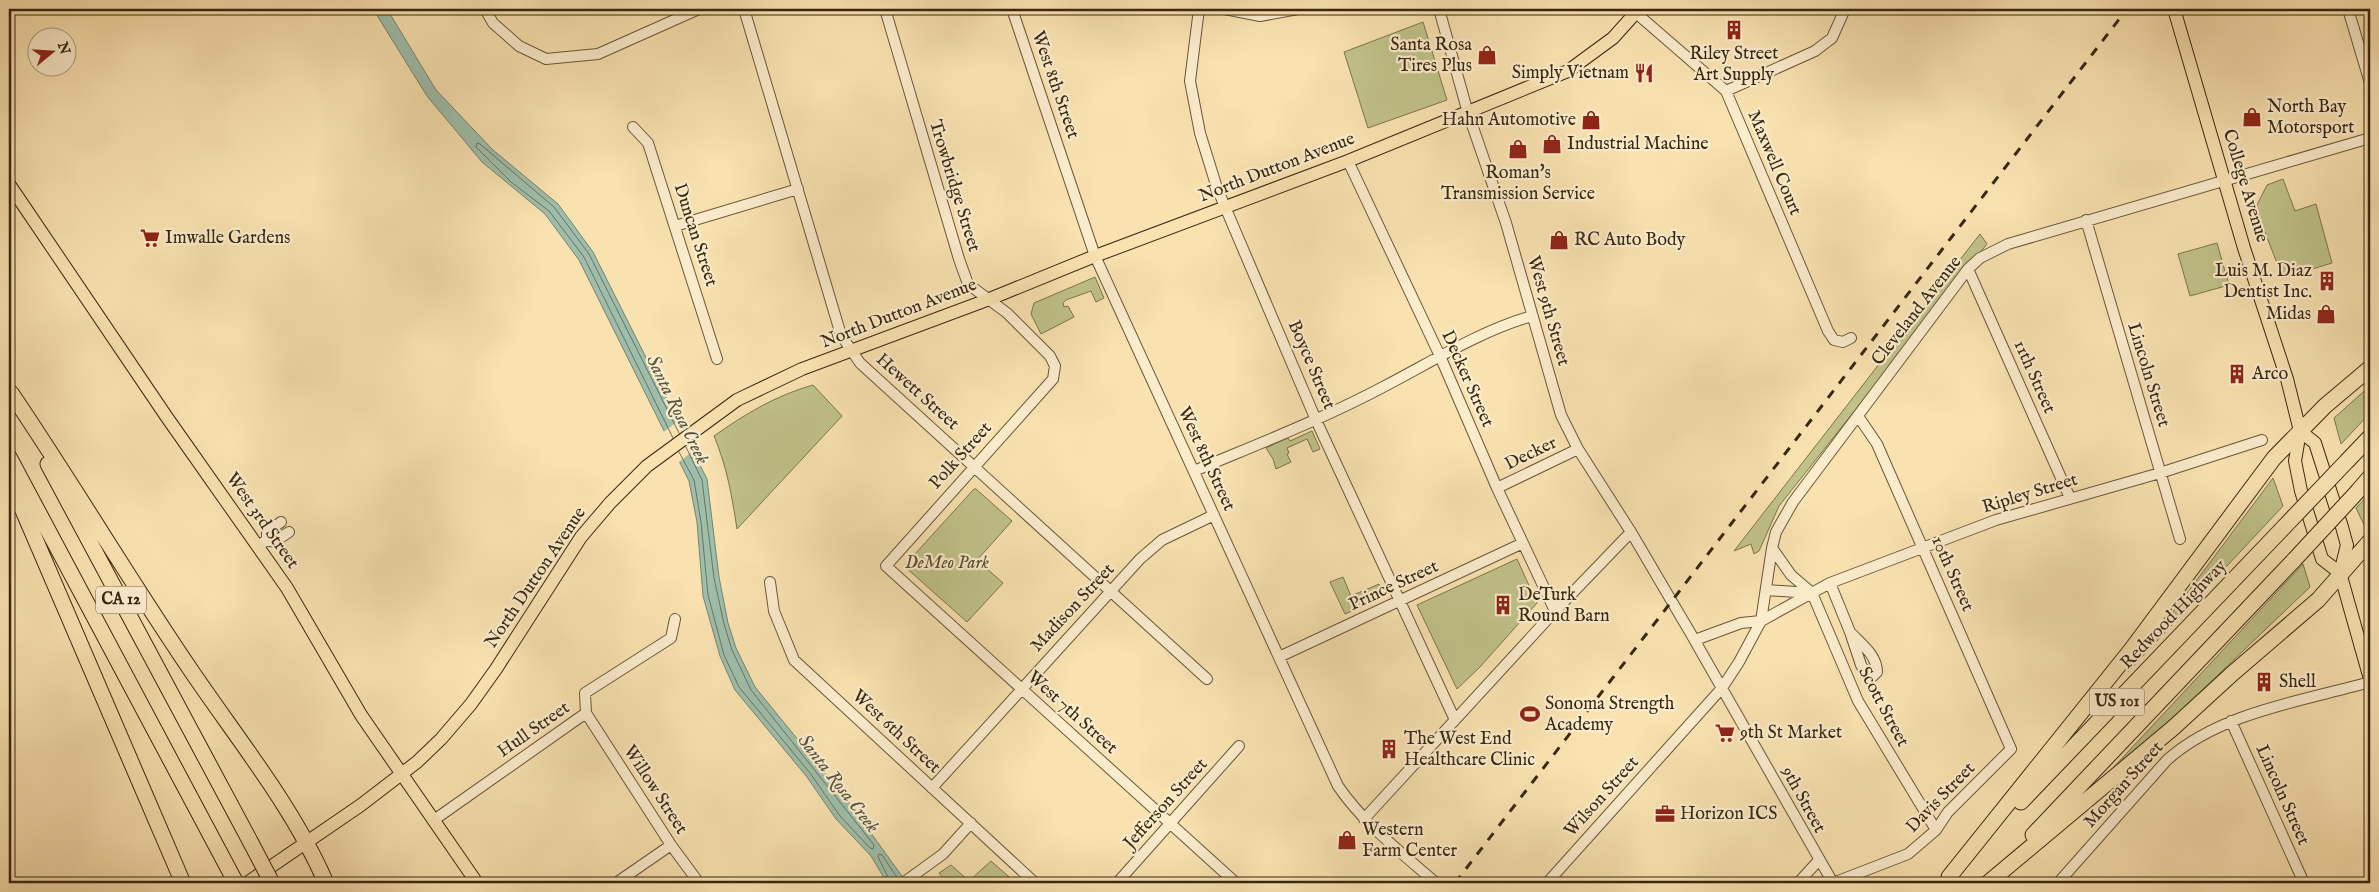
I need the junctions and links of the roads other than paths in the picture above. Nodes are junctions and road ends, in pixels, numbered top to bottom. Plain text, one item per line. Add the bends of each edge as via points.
1 (485, 9) edge
2 (744, 9) edge
3 (885, 9) edge
4 (1012, 9) edge
5 (1199, 9) edge
6 (1225, 9) edge
7 (1298, 9) edge
8 (1438, 9) edge
9 (1845, 9) edge
10 (2174, 9) edge
11 (2348, 9) edge
12 (694, 10) edge
13 (1638, 11) edge
14 (2370, 83) edge
15 (1726, 91) junction
16 (1468, 112) junction
17 (633, 127) dead end
18 (2370, 138) edge
19 (1348, 161) junction
20 (2225, 180) junction
21 (9, 184) edge
22 (798, 189) junction
23 (1224, 207) junction
24 (2086, 220) junction
25 (675, 226) junction
26 (1096, 256) junction
27 (1968, 269) junction
28 (987, 300) junction
29 (1532, 316) junction
30 (1851, 338) dead end
31 (852, 352) junction
32 (1440, 356) junction
33 (717, 359) dead end
34 (1055, 366) joint
35 (2370, 368) edge
36 (10, 391) edge
37 (1858, 416) junction
38 (1316, 420) junction
39 (2300, 431) junction
40 (2370, 437) edge
41 (2262, 440) dead end
42 (1578, 449) junction
43 (9, 457) edge
44 (975, 466) junction
45 (1194, 471) junction
46 (2160, 472) junction
47 (2370, 477) edge
48 (9, 478) edge
49 (1497, 488) junction
50 (2070, 498) junction
51 (1214, 516) junction
52 (281, 522) dead end
53 (288, 532) dead end
54 (1631, 532) junction
55 (2180, 539) dead end
56 (2370, 541) edge
57 (263, 543) junction
58 (1522, 543) junction
59 (1923, 547) junction
60 (1772, 548) junction
61 (886, 566) joint
62 (2340, 573) junction
63 (770, 582) dead end
64 (1830, 583) junction
65 (1111, 590) junction
66 (1766, 590) junction
67 (1812, 593) junction
68 (1400, 601) junction
69 (1672, 601) joint
70 (1555, 611) junction
71 (675, 619) dead end
72 (1761, 620) junction
73 (1850, 632) dead end
74 (1695, 640) junction
75 (1279, 657) junction
76 (1206, 679) dead end
77 (2370, 680) edge
78 (1021, 688) junction
79 (1722, 688) junction
80 (586, 713) junction
81 (1455, 720) junction
82 (2231, 721) junction
83 (1240, 746) dead end
84 (2011, 749) joint
85 (402, 774) junction
86 (932, 788) junction
87 (1364, 819) junction
88 (434, 820) junction
89 (971, 823) junction
90 (1170, 824) junction
91 (1936, 830) junction
92 (307, 842) junction
93 (671, 845) junction
94 (1819, 860) junction
95 (2068, 879) edge
96 (1946, 880) edge
97 (183, 883) edge
98 (236, 883) edge
99 (247, 883) edge
100 (272, 883) edge
101 (326, 883) edge
102 (477, 883) edge
103 (616, 883) edge
104 (699, 883) edge
105 (903, 883) edge
106 (1035, 883) edge
107 (1117, 883) edge
108 (1236, 883) edge
109 (1436, 883) edge
110 (1548, 883) edge
111 (1798, 883) edge
112 (1833, 883) edge
113 (1988, 883) edge
114 (2058, 883) edge
115 (2304, 883) edge

1 - 12 street via 493,23 519,46 546,59 598,54
2 - 22 street, Hewett Street
3 - 28 street, Trowbridge Street via 959,260 968,284
4 - 26 street, West 8th Street
5 - 23 street, Boyce Street via 1190,81 1200,133
6 - 7 street via 1260,16
8 - 16 street, West 9th Street
9 - 15 street via 1832,38 1815,52
10 - 20 main road, College Avenue
11 - 14 street
13 - 15 street, Maxwell Court
13 - 16 main road, North Dutton Avenue via 1613,38 1568,71
15 - 30 street, Maxwell Court via 1828,331 1834,340 1843,342
16 - 19 main road, North Dutton Avenue
16 - 29 street, West 9th Street via 1506,223
17 - 25 street, Duncan Street via 648,143
18 - 20 street, Cleveland Avenue
19 - 23 main road, North Dutton Avenue
19 - 32 street, Decker Street
20 - 24 street, Cleveland Avenue
20 - 39 main road, College Avenue via 2282,361
21 - 57 main road, West 3rd Street via 166,416
22 - 25 street
22 - 31 street, Hewett Street via 840,335
23 - 26 main road, North Dutton Avenue
23 - 38 street, Boyce Street
24 - 27 street, Cleveland Avenue via 1993,250
24 - 46 street, Lincoln Street
25 - 33 street, Duncan Street
26 - 28 main road, North Dutton Avenue
26 - 45 street, West 8th Street
27 - 37 street, Cleveland Avenue
27 - 50 street, 11th Street
28 - 31 main road, North Dutton Avenue
28 - 34 street, Trowbridge Street via 1008,313 1050,356
29 - 32 street
29 - 42 street, West 9th Street via 1561,414
31 - 44 street, Hewett Street via 860,363
31 - 85 main road, North Dutton Avenue via 737,400 647,466 581,537 471,704 442,739
32 - 38 street
32 - 49 street, Decker Street
34 - 44 street, Polk Street via 1053,379
35 - 39 highway
36 - 92 highway via 134,585
36 - 100 highway, CA 12, bridge
37 - 59 street, 10th Street via 1877,444
37 - 60 street, Cleveland Avenue via 1792,502 1776,532
38 - 45 street
38 - 68 street, Boyce Street
39 - 62 main road, College Avenue via 2315,443 2342,527 2347,545
39 - 62 main road, College Avenue via 2294,461 2301,491 2322,559
39 - 96 highway via 2258,478 2131,650
40 - 96 highway, Redwood Highway / US 101, bridge
41 - 46 street, Ripley Street
42 - 49 street, Decker
42 - 54 street, West 9th Street
43 - 98 highway, CA 12
44 - 61 street, Polk Street
44 - 65 street, Hewett Street
45 - 51 street, West 8th Street
46 - 50 street, Ripley Street
46 - 55 street, Lincoln Street
47 - 113 highway, US 101, bridge
48 - 97 highway
49 - 58 street, Decker Street
50 - 59 street, Ripley Street via 1996,520
51 - 65 street, Madison Street via 1162,540
51 - 75 street, West 8th Street
52 - 57 street via 267,532
53 - 57 street via 274,542
54 - 69 street, West 9th Street
54 - 70 street
56 - 62 highway
57 - 85 main road, West 3rd Street via 361,715
58 - 68 street, Prince Street
58 - 70 street, Decker Street
59 - 64 street, Ripley Street
59 - 84 street, 10th Street
60 - 66 street, Cleveland Avenue
60 - 67 street via 1791,575
61 - 78 street, West 7th Street
62 - 77 main road, College Avenue
62 - 113 highway via 2318,600 2173,728
63 - 86 street, West 6th Street via 774,611 794,660
64 - 67 street, Ripley Street
64 - 73 street
65 - 76 street, Hewett Street
65 - 78 street, Madison Street
66 - 67 street
66 - 72 street, Cleveland Avenue
67 - 72 street, Ripley Street
67 - 91 street, Scott Street via 1858,701
68 - 75 street, Prince Street
68 - 81 street, Boyce Street
69 - 74 street, 9th Street
70 - 81 street
71 - 80 street, Hull Street via 671,638 585,693
72 - 74 street, Ripley Street via 1741,623
72 - 79 street, Cleveland Avenue
74 - 79 street, 9th Street
75 - 87 street, West 8th Street via 1338,786
77 - 82 street, Morgan Street
78 - 86 street, Madison Street
78 - 90 street, West 7th Street
79 - 94 street, 9th Street
79 - 110 street, Wilson Street
80 - 88 street, Hull Street
80 - 93 street, Willow Street
81 - 87 street
82 - 95 street, Morgan Street via 2183,746 2167,760
82 - 115 street, Lincoln Street
83 - 90 street, Jefferson Street
84 - 91 street, Davis Street via 1948,812
85 - 88 main road, West 3rd Street
85 - 92 main road, North Dutton Avenue
86 - 89 street, West 6th Street
87 - 109 street, West 8th Street
88 - 102 main road, West 3rd Street
89 - 105 street via 943,854
89 - 106 street, West 6th Street
90 - 107 street, Jefferson Street
90 - 108 street, West 7th Street
91 - 112 street, Davis Street via 1908,854
92 - 99 main road, North Dutton Avenue
92 - 101 highway
93 - 103 street
93 - 104 street, Willow Street
94 - 111 street
94 - 112 street, 9th Street
95 - 114 street, Morgan Street

